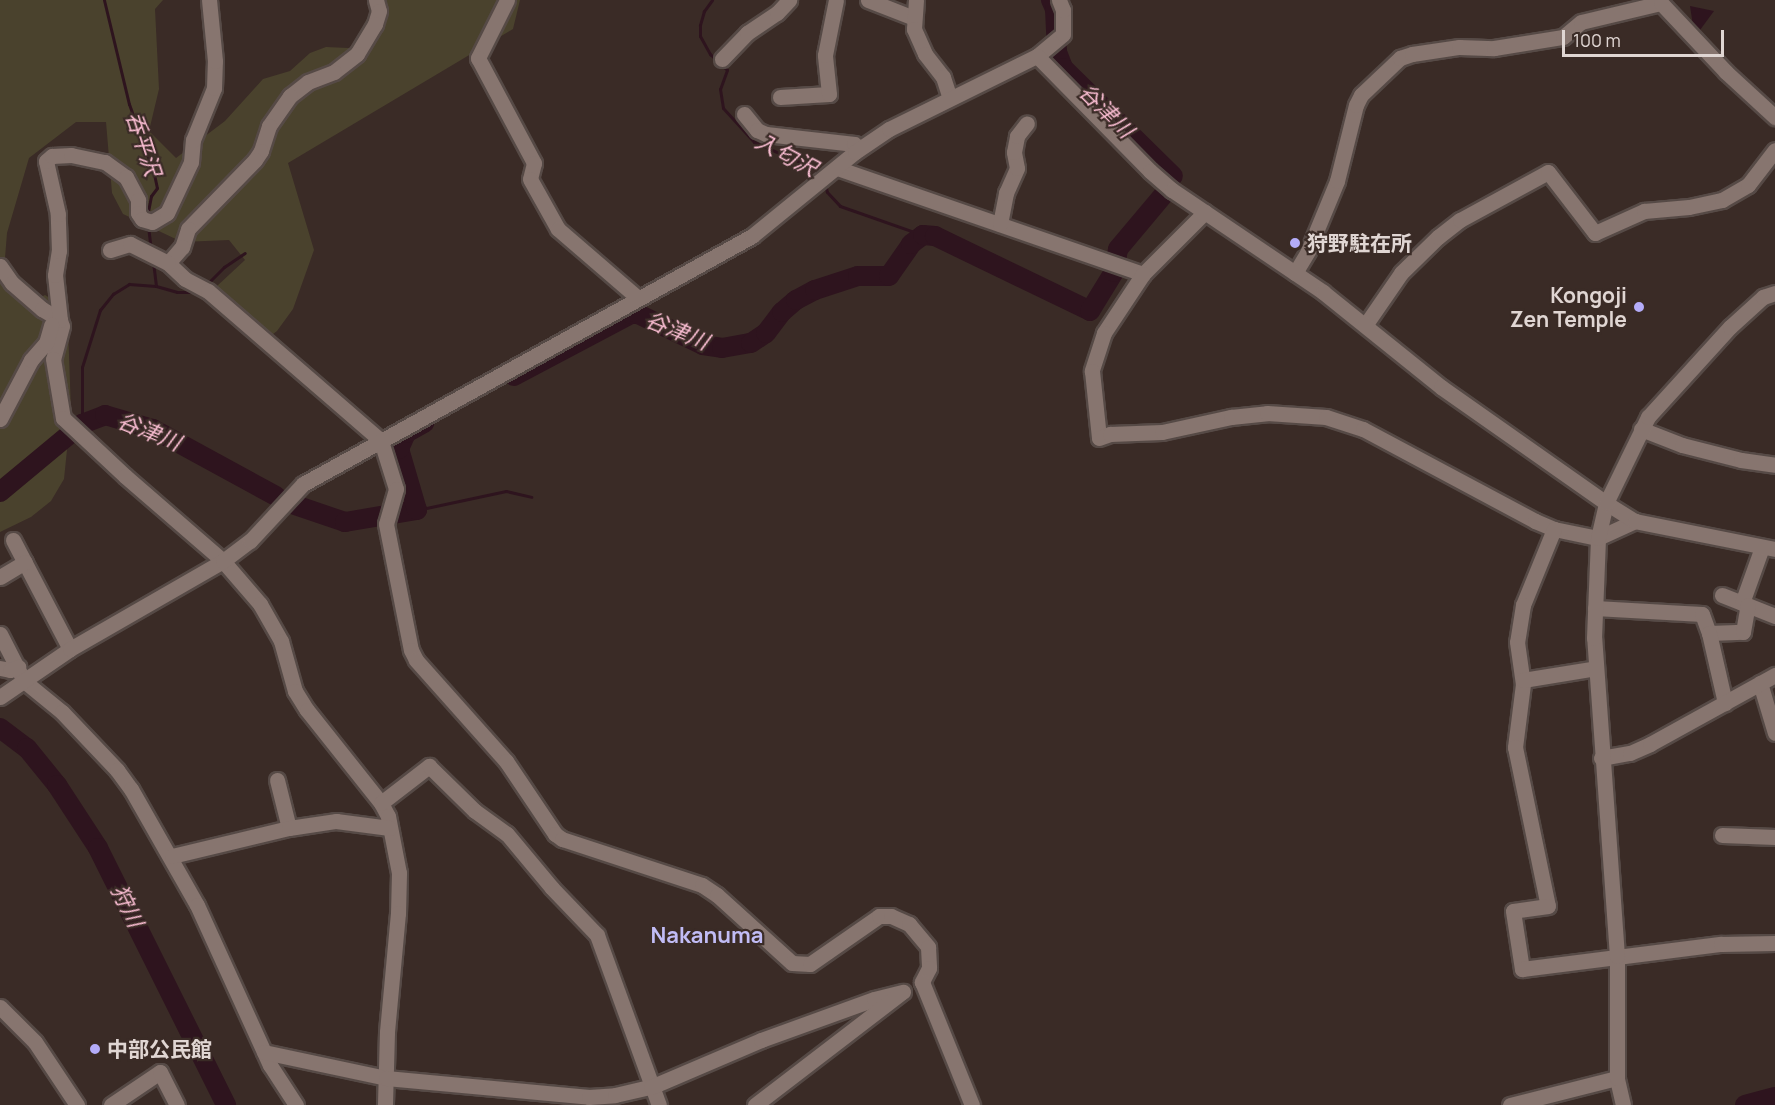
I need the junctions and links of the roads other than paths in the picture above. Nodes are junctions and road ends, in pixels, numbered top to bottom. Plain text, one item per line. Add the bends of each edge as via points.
1 (209, 0) edge
2 (376, 0) edge
3 (507, 0) edge
4 (789, 0) edge
5 (836, 0) edge
6 (868, 0) edge
7 (916, 0) edge
8 (1059, 0) edge
9 (914, 18) junction
10 (1037, 56) junction
11 (722, 59) dead end
12 (780, 97) dead end
13 (950, 98) junction
14 (744, 114) dead end
15 (1775, 117) edge
16 (1027, 123) dead end
17 (859, 149) junction
18 (1775, 150) edge
19 (837, 168) junction
20 (1205, 212) junction
21 (1000, 224) junction
22 (110, 250) dead end
23 (168, 263) junction
24 (0, 266) edge
25 (1295, 273) junction
26 (1143, 274) junction
27 (1775, 293) edge
28 (638, 298) junction
29 (57, 317) junction
30 (1366, 324) junction
31 (0, 419) edge
32 (1641, 429) junction
33 (381, 441) junction
34 (1775, 465) edge
35 (1606, 503) junction
36 (1635, 521) junction
37 (1554, 529) junction
38 (1598, 538) junction
39 (13, 540) dead end
40 (1768, 548) edge
41 (223, 561) junction
42 (25, 562) junction
43 (0, 577) edge
44 (1722, 595) dead end
45 (1745, 604) junction
46 (1595, 608) junction
47 (1775, 616) edge
48 (1709, 633) junction
49 (0, 634) edge
50 (70, 650) junction
51 (18, 667) junction
52 (1596, 668) junction
53 (0, 669) edge
54 (1775, 675) edge
55 (1523, 680) junction
56 (24, 681) junction
57 (1760, 684) junction
58 (0, 697) edge
59 (1725, 703) junction
60 (1775, 733) edge
61 (1601, 758) junction
62 (277, 780) dead end
63 (381, 803) junction
64 (289, 828) junction
65 (390, 828) junction
66 (1722, 835) dead end
67 (1775, 835) edge
68 (172, 856) junction
69 (1775, 942) edge
70 (1617, 956) junction
71 (922, 982) junction
72 (903, 992) junction
73 (0, 1006) edge
74 (264, 1052) junction
75 (386, 1078) junction
76 (1617, 1082) junction
77 (651, 1087) junction
78 (77, 1105) edge
79 (111, 1105) edge
80 (177, 1105) edge
81 (296, 1105) edge
82 (385, 1105) edge
83 (658, 1105) edge
84 (755, 1105) edge
85 (972, 1105) edge
86 (1510, 1105) edge
87 (1623, 1105) edge

1 - 29 street via 214,88 194,140 191,162 167,213 152,222 142,219 138,200 126,177 105,162 71,155 52,156 46,161 58,214
2 - 23 street via 379,11 375,24 357,54 334,72 308,82 290,96 269,126 255,160 188,229 182,247
3 - 28 street via 478,58 534,163 530,179 558,228
4 - 11 street
5 - 12 street via 825,55 829,94
6 - 9 street
7 - 9 street
8 - 10 street via 1063,34
9 - 13 street via 914,29 925,54 943,77
10 - 13 street
10 - 20 street via 1150,171
13 - 17 street
14 - 17 street via 757,130 766,134 854,144
15 - 25 street via 1661,3 1581,22 1563,37 1494,48 1459,47 1412,54 1400,58 1356,105 1337,181
16 - 21 street via 1017,136 1017,168 1006,193
17 - 19 street
18 - 30 street via 1748,185 1722,200 1644,211 1595,233 1548,172 1460,220 1438,237 1401,273
19 - 21 street
19 - 28 street via 752,236
20 - 25 street
20 - 26 street
21 - 26 street
22 - 23 street via 130,244
23 - 33 street via 185,279 208,291
24 - 29 street via 12,283
25 - 30 street
26 - 37 street via 1104,333 1092,371 1100,438 1110,434 1162,432 1267,413 1326,417 1363,429
27 - 32 street via 1763,297 1730,327
28 - 33 street
29 - 31 street via 46,343 31,360
29 - 41 street via 62,326 53,359 63,418
30 - 35 street via 1441,387
32 - 34 street via 1682,445
32 - 35 street
33 - 41 street via 303,484 250,541
33 - 71 street via 396,489 386,524 411,650 506,761 555,834 562,840 702,885 777,952 799,965 810,964 879,916 891,916 909,924 928,947 928,968
35 - 36 street
35 - 38 street
36 - 38 street
36 - 40 street
37 - 38 street
37 - 55 street via 1524,605 1517,642
38 - 46 street
39 - 42 street
40 - 45 street
41 - 50 street
41 - 63 street via 273,623 295,691 307,710
42 - 43 street
42 - 50 street
44 - 45 street
45 - 47 street
45 - 48 street via 1743,632
46 - 48 street via 1702,614
46 - 52 street
48 - 59 street
49 - 51 street
50 - 56 street
51 - 53 street
51 - 56 street
52 - 55 street
52 - 61 street
54 - 57 street
55 - 70 street via 1515,747 1548,906 1513,911 1522,969
56 - 58 street
56 - 68 street via 62,712 117,770
57 - 59 street
57 - 60 street
59 - 61 street via 1630,753
61 - 70 street
62 - 64 street
63 - 65 street
63 - 77 street via 429,766 475,811 507,834 597,935
64 - 65 street via 336,821
64 - 68 street
65 - 75 street via 398,883
66 - 67 street
68 - 74 street
69 - 70 street
70 - 76 street
71 - 72 street
71 - 85 street
72 - 77 street via 761,1040
72 - 84 street
73 - 78 street via 34,1042
74 - 75 street
74 - 81 street
75 - 77 street via 589,1097
75 - 82 street
76 - 86 street
76 - 87 street
77 - 83 street
79 - 80 street via 160,1072

